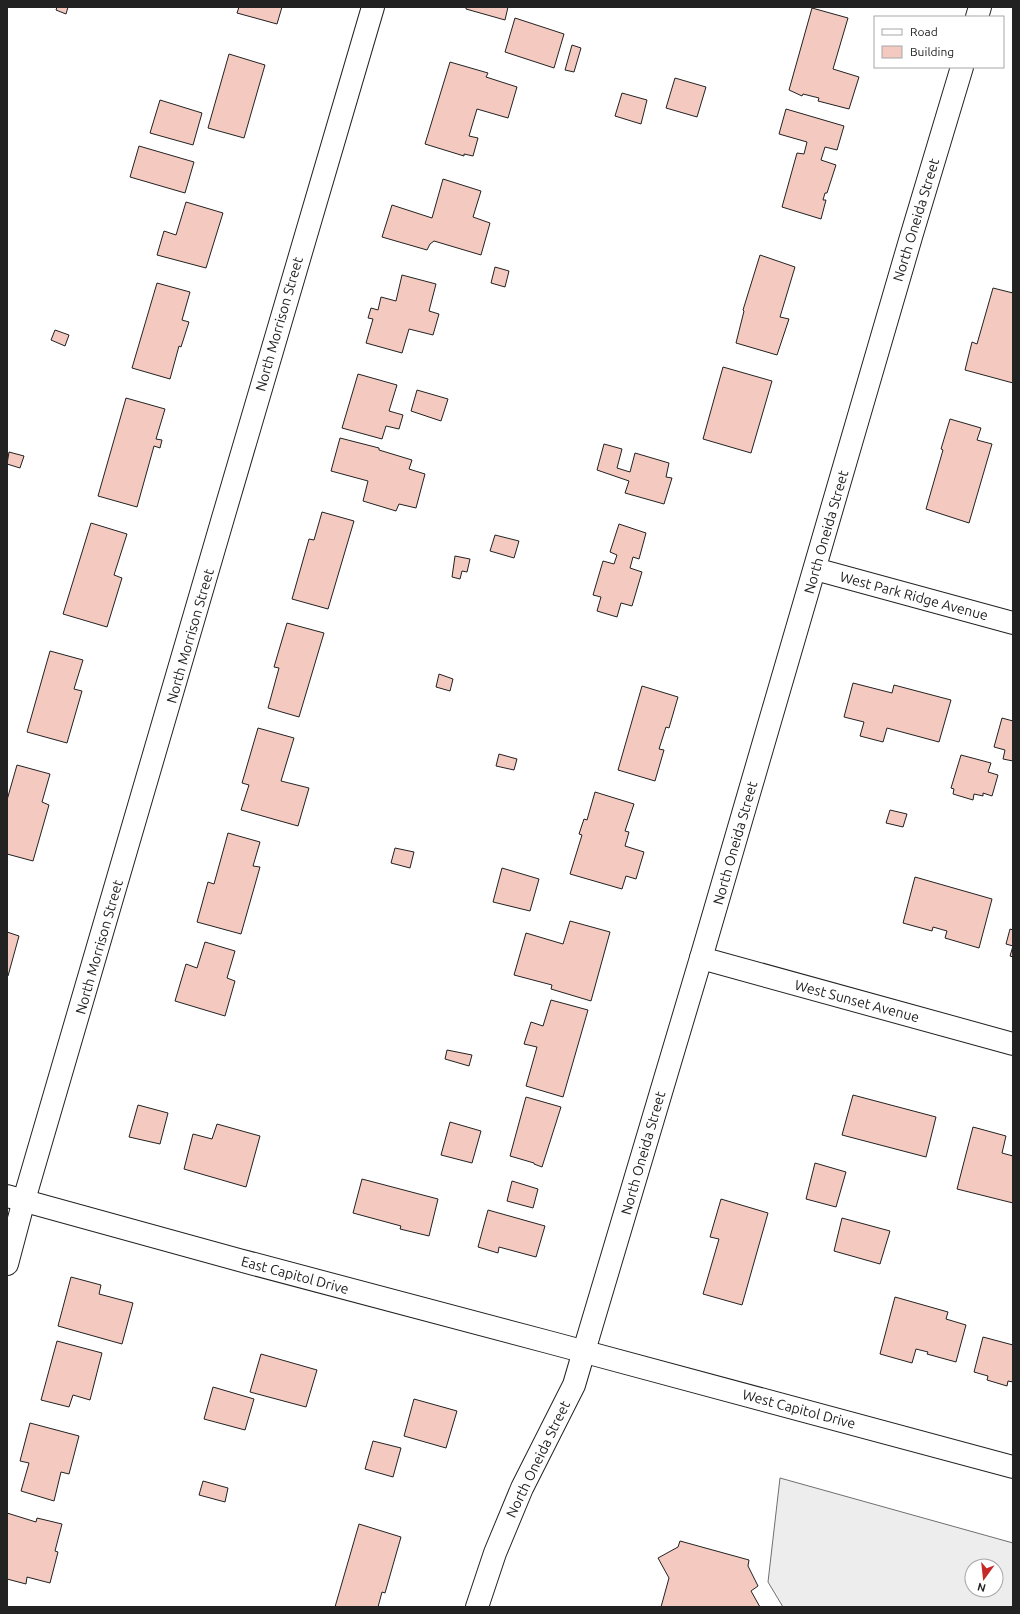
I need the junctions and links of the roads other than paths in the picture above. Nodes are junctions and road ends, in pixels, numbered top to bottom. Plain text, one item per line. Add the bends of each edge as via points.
1 (373, 7) edge
2 (962, 68) edge
3 (815, 569) junction
4 (1013, 623) edge
5 (701, 958) junction
6 (1013, 1044) edge
7 (16, 1198) edge
8 (7, 1264) edge
9 (584, 1351) junction
10 (1013, 1467) edge
11 (477, 1607) edge

1 - 7 street, North Morrison Street via 166,717
2 - 3 street, North Oneida Street
3 - 4 street, West Park Ridge Avenue
3 - 5 street, North Oneida Street
5 - 6 street, West Sunset Avenue
5 - 9 street, North Oneida Street
7 - 8 street, North Morrison Street
7 - 9 street, East Capitol Drive
9 - 10 street, West Capitol Drive
9 - 11 street, North Oneida Street via 574,1385 522,1488

